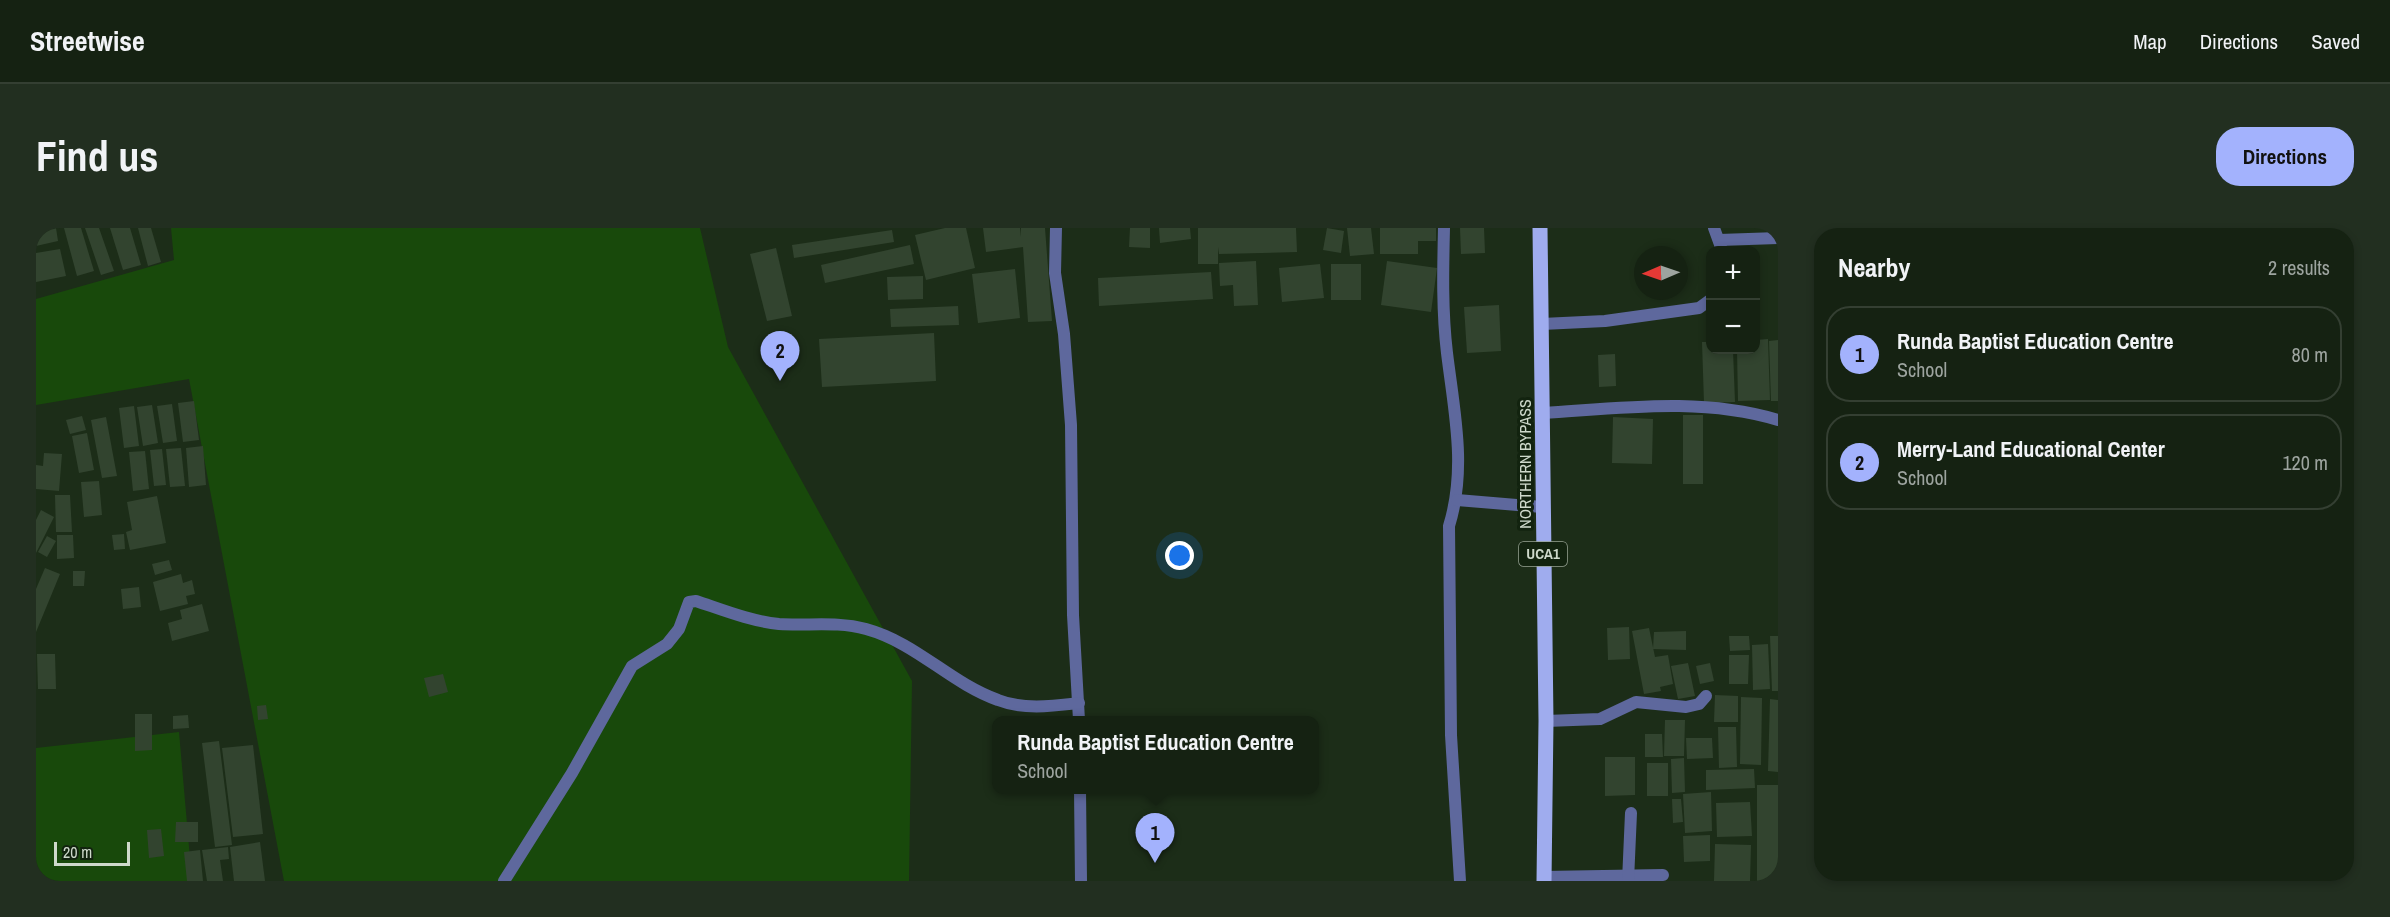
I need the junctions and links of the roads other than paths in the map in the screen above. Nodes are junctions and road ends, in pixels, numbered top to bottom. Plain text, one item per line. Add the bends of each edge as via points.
1 (1056, 228) edge
2 (1444, 228) edge
3 (1540, 228) edge
4 (1778, 238) edge
5 (1718, 239) edge
6 (1706, 303) edge
7 (1542, 324) junction
8 (1544, 413) junction
9 (1778, 420) edge
10 (1457, 500) junction
11 (1542, 507) junction
12 (1706, 696) dead end
13 (1079, 703) junction
14 (1079, 716) edge
15 (1546, 721) junction
16 (1080, 794) edge
17 (1631, 813) dead end
18 (1663, 875) dead end
19 (1628, 878) edge
20 (1544, 879) edge
21 (504, 881) edge
22 (1081, 881) edge
23 (1460, 881) edge

1 - 13 street via 1055,273 1071,425 1073,615
2 - 10 street via 1445,331 1459,449
3 - 7 main road, NORTHERN BYPASS / UCA1
4 - 5 street
6 - 7 street via 1699,308 1652,315
7 - 8 main road, NORTHERN BYPASS / UCA1
8 - 9 street via 1694,406 1746,410
8 - 11 main road, NORTHERN BYPASS / UCA1
10 - 11 street
10 - 23 street via 1449,526 1451,735
11 - 15 main road, NORTHERN BYPASS / UCA1
12 - 15 street via 1700,704 1686,707 1636,702 1600,718
13 - 14 street
13 - 21 street via 1025,706 998,701 916,650 863,628 816,622 780,624 689,602 680,629 667,644 632,666 572,773
15 - 20 main road, NORTHERN BYPASS / UCA1
16 - 22 street
17 - 19 street
18 - 19 street
19 - 20 street

